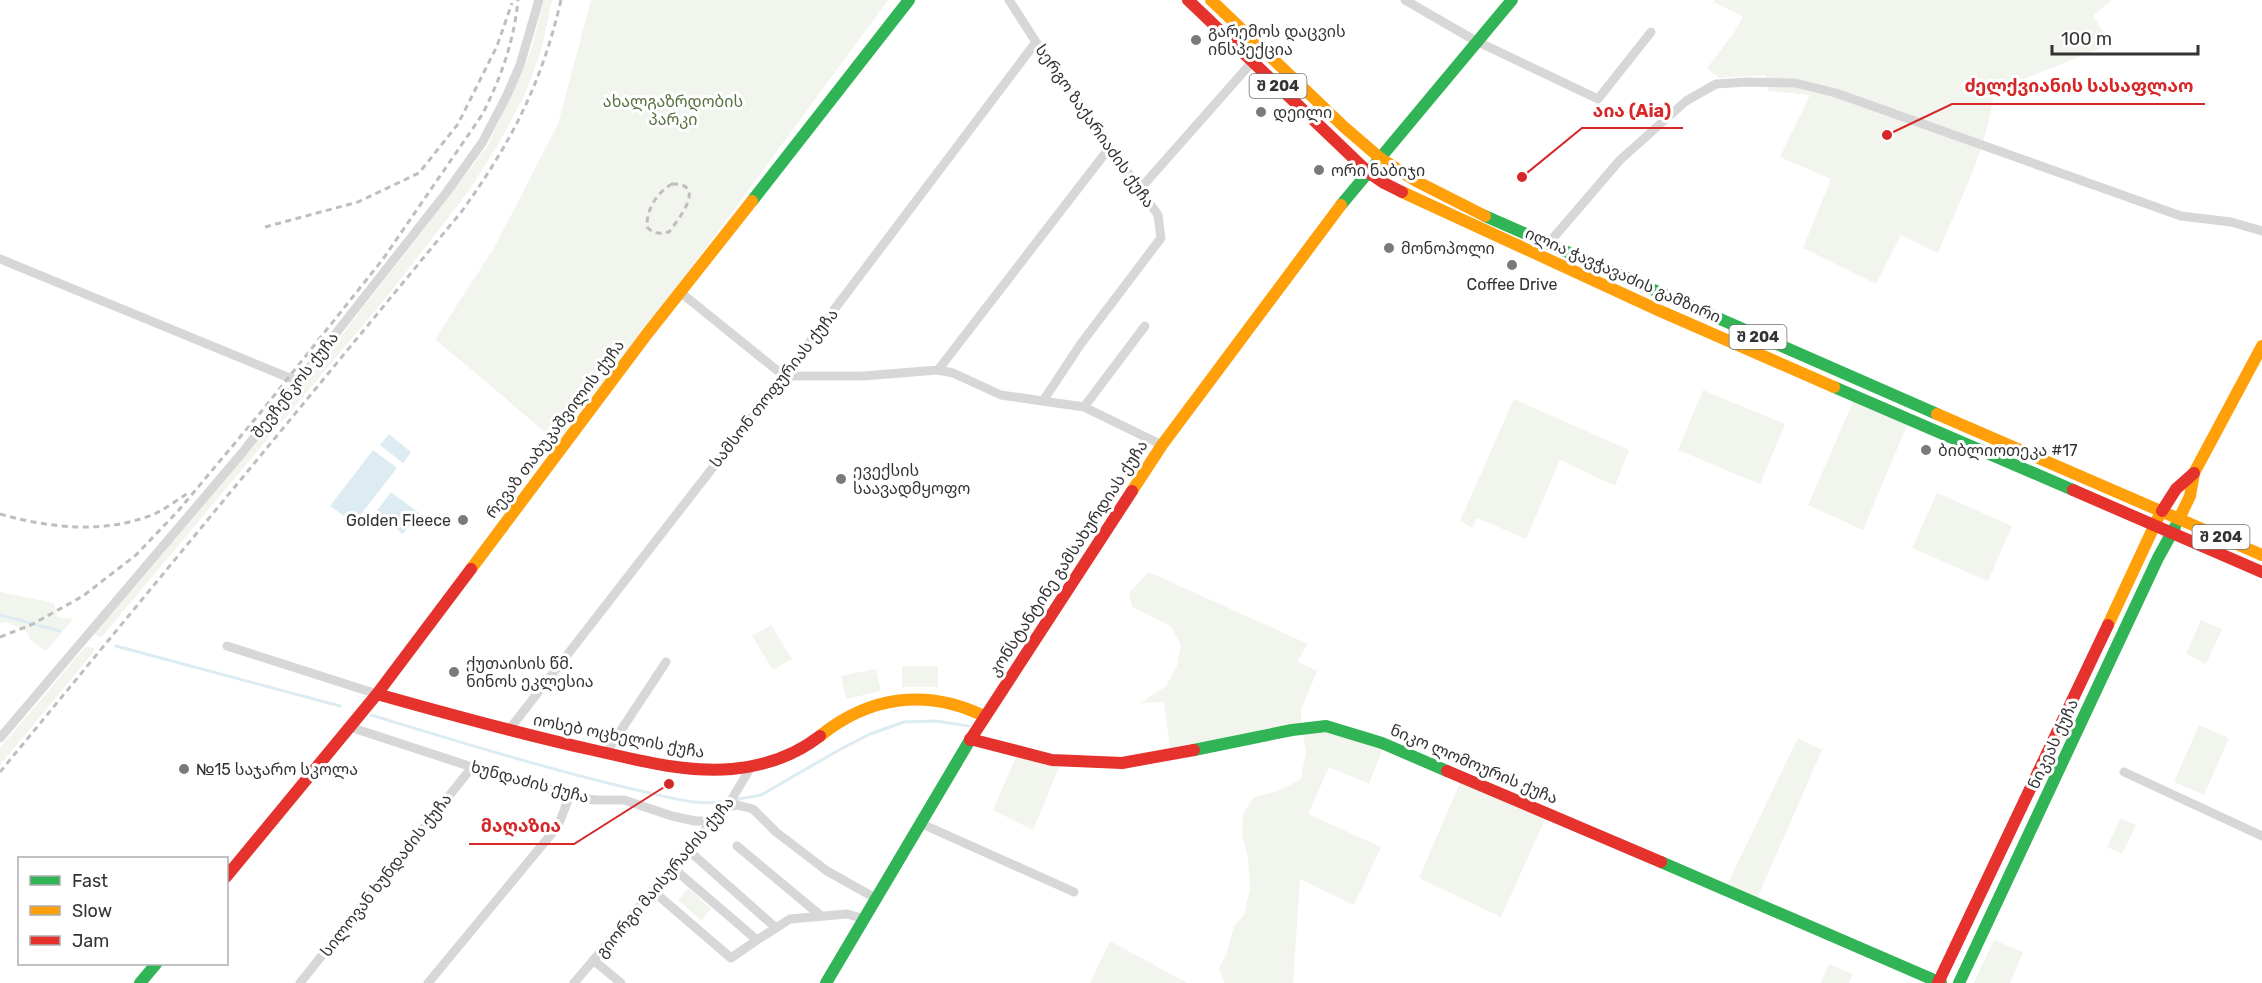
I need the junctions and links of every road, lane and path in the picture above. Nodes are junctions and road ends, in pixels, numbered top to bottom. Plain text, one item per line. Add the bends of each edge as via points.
1 (539, 0) edge
2 (909, 0) edge
3 (1009, 0) edge
4 (1188, 0) edge
5 (1211, 0) edge
6 (1405, 0) edge
7 (1512, 0) edge
8 (1651, 32) dead end
9 (1476, 41) junction
10 (1036, 42) junction
11 (1253, 62) junction
12 (1110, 147) junction
13 (1380, 158) junction
14 (1368, 172) junction
15 (1140, 189) junction
16 (2262, 231) edge
17 (1548, 244) junction
18 (0, 259) edge
19 (680, 292) junction
20 (1144, 326) dead end
21 (2262, 346) edge
22 (938, 370) junction
23 (784, 376) junction
24 (297, 381) junction
25 (1043, 401) junction
26 (1084, 407) junction
27 (1162, 445) junction
28 (2194, 473) junction
29 (2162, 511) junction
30 (2179, 519) junction
31 (2155, 525) junction
32 (2172, 534) junction
33 (2262, 555) edge
34 (2262, 572) edge
35 (227, 646) dead end
36 (666, 662) dead end
37 (377, 694) junction
38 (984, 716) junction
39 (350, 727) junction
40 (508, 731) junction
41 (0, 738) edge
42 (970, 739) junction
43 (606, 753) junction
44 (472, 766) junction
45 (751, 767) junction
46 (2124, 772) dead end
47 (570, 795) junction
48 (727, 807) junction
49 (712, 821) junction
50 (922, 824) junction
51 (2262, 836) edge
52 (737, 846) dead end
53 (688, 850) junction
54 (673, 868) junction
55 (228, 875) edge
56 (653, 891) junction
57 (1074, 892) dead end
58 (877, 899) junction
59 (820, 915) junction
60 (865, 919) junction
61 (777, 928) junction
62 (757, 940) junction
63 (593, 960) junction
64 (154, 965) edge
65 (140, 983) edge
66 (300, 983) edge
67 (428, 983) edge
68 (574, 983) edge
69 (621, 983) edge
70 (826, 983) edge
71 (1939, 983) edge
72 (1959, 983) edge

1 - 24 street, შევჩენკოს ქუჩა via 520,65 482,143
2 - 19 main road, რევაზ თაბუკაშვილის ქუჩა
3 - 10 street, სერგო ზაქარიაძის ქუჩა
4 - 11 main road, ილია ჭავჭავაძის გამზირი / შ 204
5 - 13 main road, ილია ჭავჭავაძის გამზირი / შ 204
6 - 9 street
7 - 9 main road, კონსტანტინე გამსახურდიას ქუჩა
8 - 9 street via 1598,99
9 - 13 main road, კონსტანტინე გამსახურდიას ქუჩა
10 - 12 street, სერგო ზაქარიაძის ქუჩა
10 - 23 street, სამსონ თოფურიას ქუჩა
11 - 14 main road, ილია ჭავჭავაძის გამზირი / შ 204
11 - 15 street
12 - 15 street, სერგო ზაქარიაძის ქუჩა
12 - 22 street
13 - 14 main road, კონსტანტინე გამსახურდიას ქუჩა
13 - 17 main road, ილია ჭავჭავაძის გამზირი / შ 204 via 1416,181
14 - 27 main road, კონსტანტინე გამსახურდიას ქუჩა
14 - 31 main road, ილია ჭავჭავაძის გამზირი / შ 204 via 1389,186 1543,258
15 - 25 street, სერგო ზაქარიაძის ქუჩა via 1158,215 1161,238
16 - 17 street via 2231,222 2181,216 1836,93 1795,83 1747,82 1716,84 1686,101 1620,160
17 - 29 main road, ილია ჭავჭავაძის გამზირი / შ 204
18 - 24 street
19 - 23 street
19 - 37 main road, რევაზ თაბუკაშვილის ქუჩა
20 - 26 street
21 - 28 main road
22 - 23 street via 862,376
22 - 25 street via 1001,395
23 - 40 street, სამსონ თოფურიას ქუჩა
24 - 41 street, შევჩენკოს ქუჩა via 242,453
25 - 26 street
26 - 27 street
27 - 38 main road, კონსტანტინე გამსახურდიას ქუჩა
28 - 29 main road, ნიკეას ქუჩა via 2176,489
28 - 30 main road, ნიკეას ქუჩა via 2190,496
29 - 30 main road, ილია ჭავჭავაძის გამზირი / შ 204
29 - 31 main road, ნიკეას ქუჩა
30 - 32 main road, ნიკეას ქუჩა
30 - 33 main road, ილია ჭავჭავაძის გამზირი / შ 204
31 - 32 main road, ილია ჭავჭავაძის გამზირი / შ 204
31 - 71 main road, ნიკეას ქუჩა
32 - 34 main road, ილია ჭავჭავაძის გამზირი / შ 204
32 - 72 main road, ნიკეას ქუჩა
35 - 37 street
36 - 43 street
37 - 39 main road, რევაზ თაბუკაშვილის ქუჩა
37 - 40 main road, იოსებ ოცხელის ქუჩა
38 - 42 main road, კონსტანტინე გამსახურდიას ქუჩა
38 - 45 main road, იოსებ ოცხელის ქუჩა via 966,705 945,700 920,697 891,702 841,720 794,754
39 - 44 street, ხუნდაძის ქუჩა
39 - 55 main road, რევაზ თაბუკაშვილის ქუჩა
40 - 43 main road, იოსებ ოცხელის ქუჩა
42 - 50 main road, კონსტანტინე გამსახურდიას ქუჩა
42 - 71 main road, ნიკო ლომოურის ქუჩა via 1053,760 1122,763 1326,726 1382,743
43 - 45 main road, იოსებ ოცხელის ქუჩა via 712,771
44 - 47 street, ხუნდაძის ქუჩა
44 - 66 street, სილოვან ხუნდაძის ქუჩა
45 - 48 street, გიორგი მაისურაძის ქუჩა
46 - 51 street
47 - 49 street, ხუნდაძის ქუჩა via 624,800 672,816
47 - 67 street via 558,826
48 - 49 street, გიორგი მაისურაძის ქუჩა
48 - 58 street via 753,809 827,871
49 - 53 street, გიორგი მაისურაძის ქუჩა
50 - 57 street
50 - 58 main road, კონსტანტინე გამსახურდიას ქუჩა
52 - 59 street
53 - 54 street, გიორგი მაისურაძის ქუჩა
53 - 61 street
54 - 56 street, გიორგი მაისურაძის ქუჩა
54 - 62 street
56 - 62 street via 731,957
56 - 63 street, გიორგი მაისურაძის ქუჩა
58 - 60 main road, კონსტანტინე გამსახურდიას ქუჩა
59 - 60 street via 847,914
59 - 61 street via 790,919
60 - 70 main road, კონსტანტინე გამსახურდიას ქუჩა
61 - 62 street
63 - 68 street, გიორგი მაისურაძის ქუჩა
63 - 69 street
64 - 65 main road

